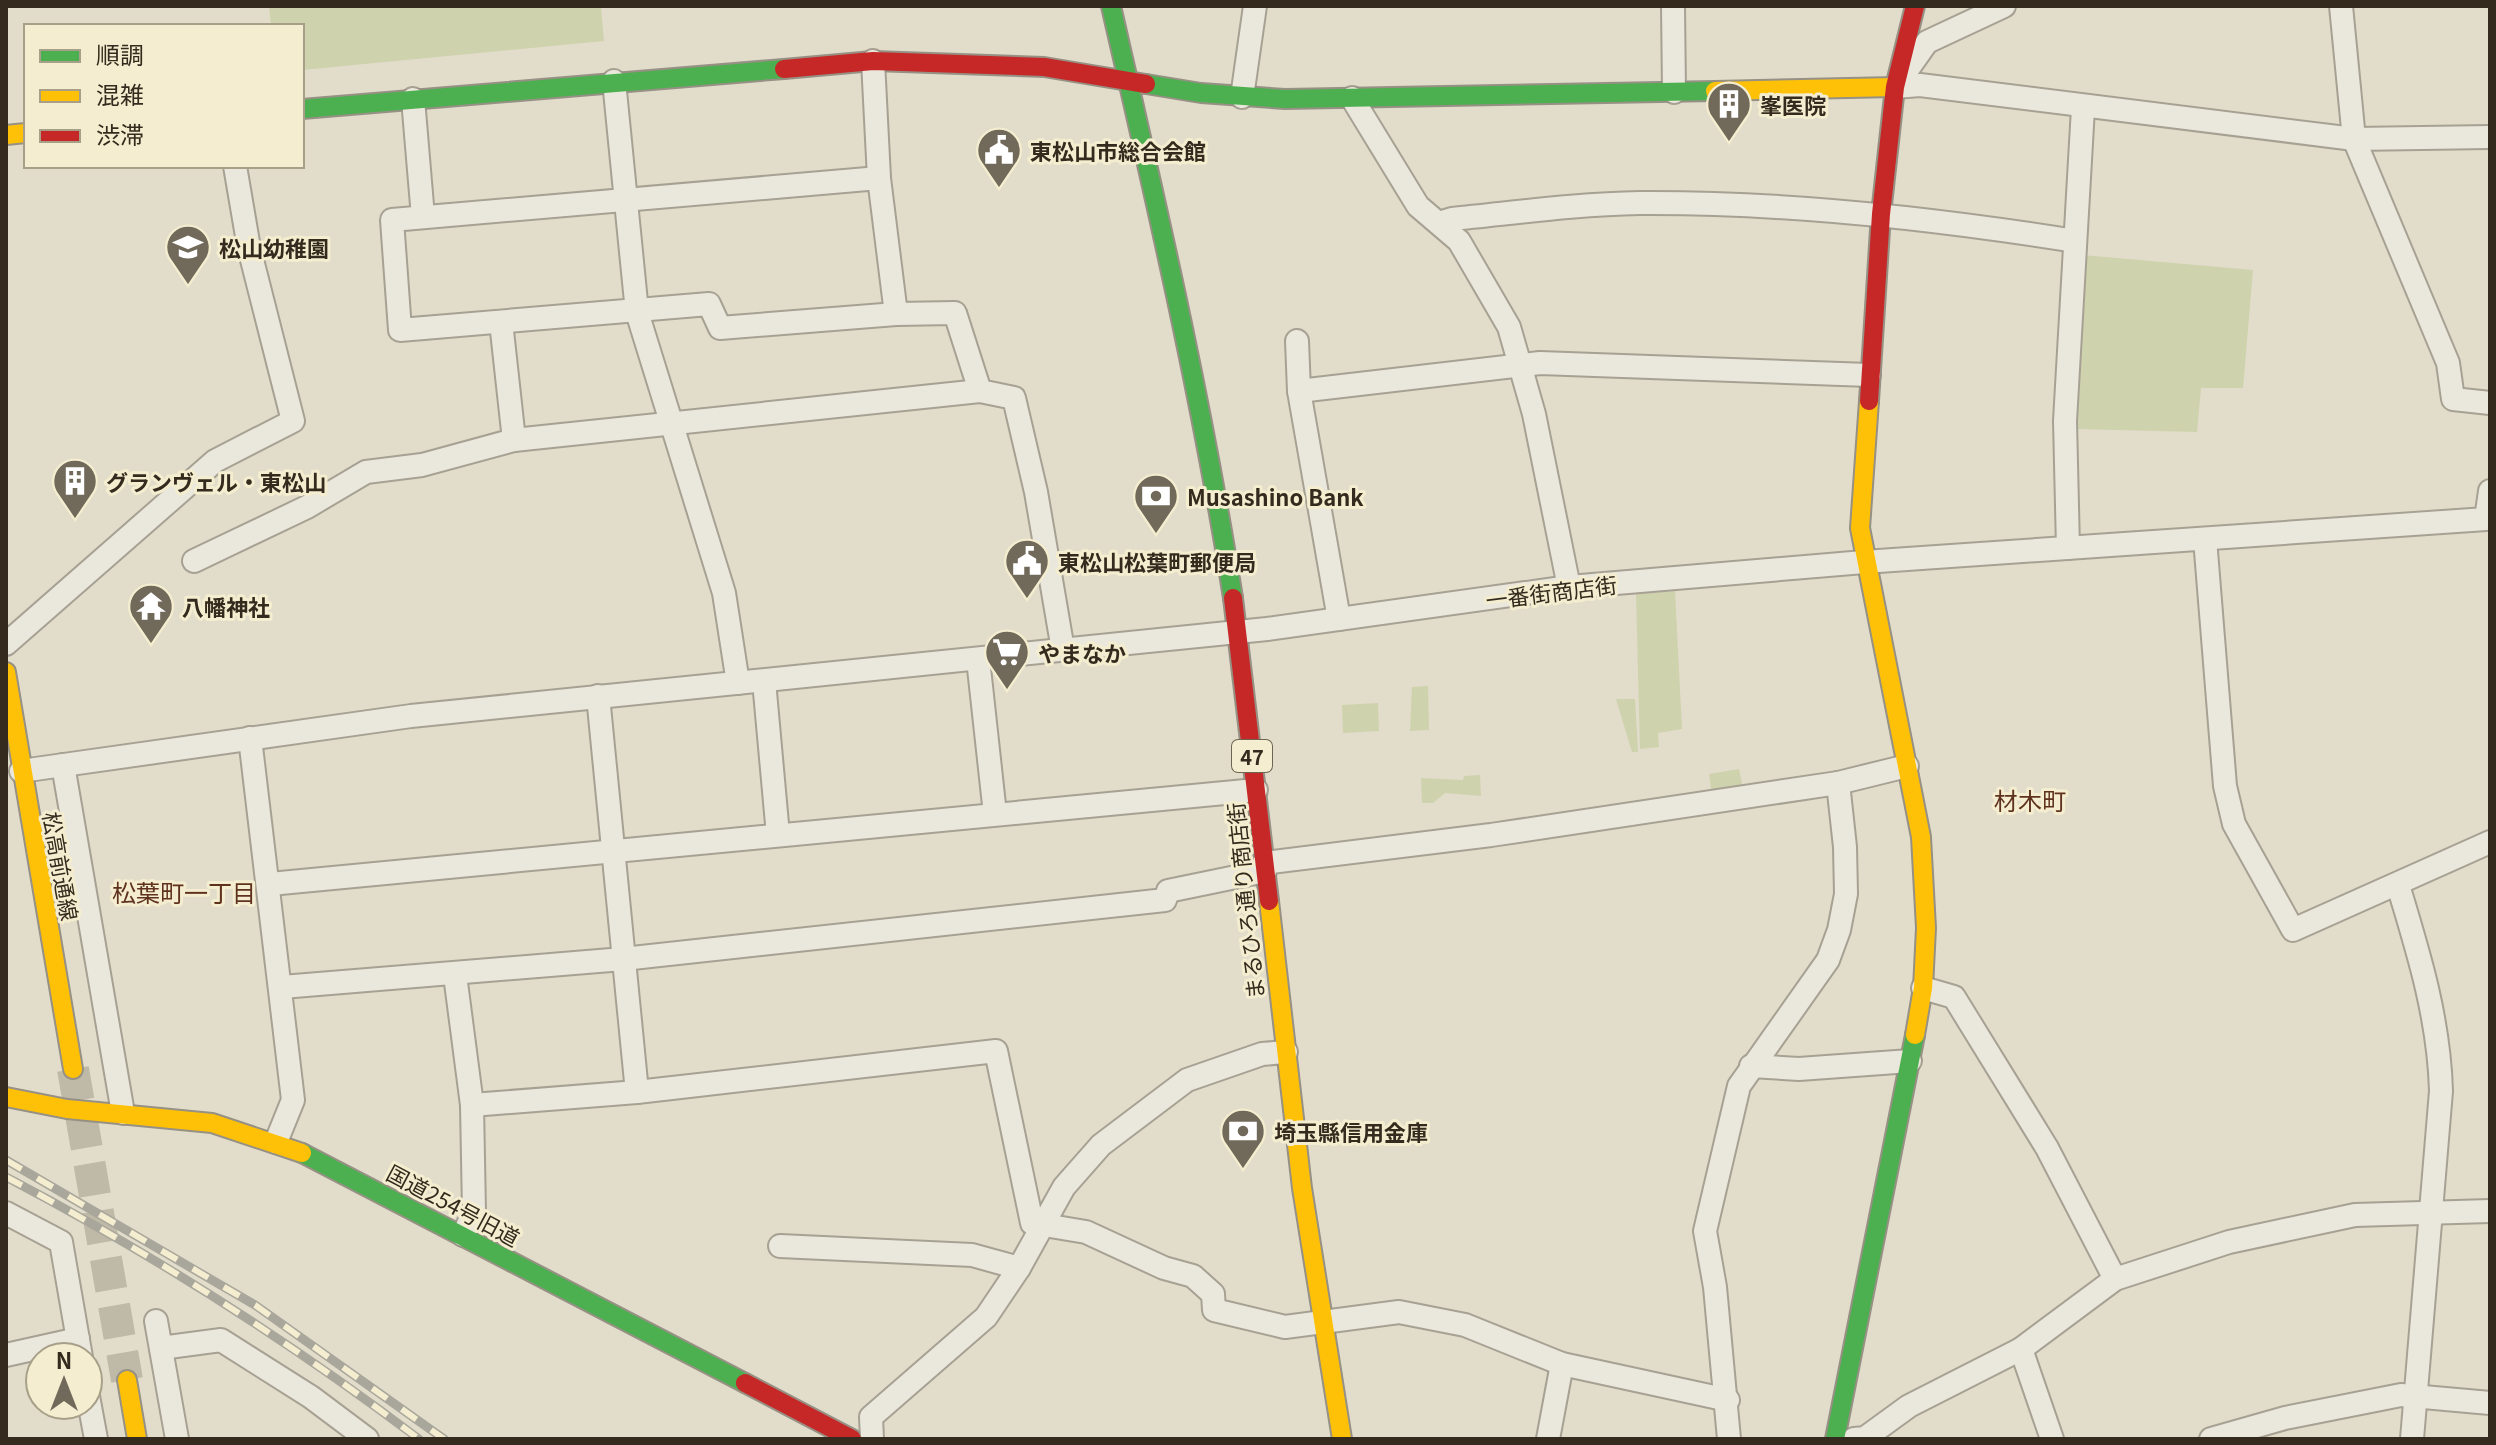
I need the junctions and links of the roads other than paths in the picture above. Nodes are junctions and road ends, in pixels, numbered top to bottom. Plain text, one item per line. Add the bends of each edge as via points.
1 (1111, 6) edge
2 (1255, 6) edge
3 (1673, 6) edge
4 (1915, 6) edge
5 (2004, 6) edge
6 (2341, 6) edge
7 (873, 61) junction
8 (1125, 79) junction
9 (614, 81) junction
10 (1895, 87) junction
11 (1674, 92) junction
12 (1242, 97) junction
13 (1352, 98) junction
14 (413, 99) junction
15 (2083, 108) junction
16 (304, 109) edge
17 (2490, 137) edge
18 (2354, 139) junction
19 (235, 168) edge
20 (879, 178) junction
21 (624, 201) junction
22 (1881, 214) junction
23 (423, 217) junction
24 (1439, 223) junction
25 (2075, 241) junction
26 (637, 312) junction
27 (896, 314) junction
28 (501, 322) junction
29 (1297, 341) dead end
30 (1519, 364) junction
31 (1869, 375) junction
32 (980, 391) junction
33 (1299, 391) junction
34 (2490, 403) edge
35 (672, 423) junction
36 (514, 440) junction
37 (2490, 491) edge
38 (2205, 539) junction
39 (2068, 548) junction
40 (194, 561) dead end
41 (1865, 562) junction
42 (1569, 587) junction
43 (1339, 619) junction
44 (1238, 632) junction
45 (6, 644) edge
46 (1063, 650) junction
47 (978, 659) junction
48 (6, 672) edge
49 (764, 681) junction
50 (738, 683) junction
51 (598, 696) junction
52 (250, 738) junction
53 (63, 765) junction
54 (1907, 766) junction
55 (13, 772) edge
56 (1838, 783) junction
57 (1256, 790) junction
58 (995, 814) junction
59 (778, 835) junction
60 (2490, 842) edge
61 (615, 852) junction
62 (1265, 867) junction
63 (270, 884) junction
64 (2398, 885) junction
65 (623, 959) junction
66 (455, 975) junction
67 (282, 987) junction
68 (1923, 988) junction
69 (1286, 1052) junction
70 (1910, 1061) junction
71 (1751, 1066) junction
72 (73, 1069) tunnel mouth
73 (637, 1092) junction
74 (6, 1097) edge
75 (472, 1105) junction
76 (123, 1113) junction
77 (276, 1142) junction
78 (2432, 1211) junction
79 (2490, 1211) edge
80 (6, 1213) edge
81 (1043, 1226) junction
82 (463, 1235) junction
83 (780, 1246) dead end
84 (1019, 1268) junction
85 (2115, 1279) junction
86 (156, 1321) dead end
87 (1324, 1323) junction
88 (79, 1341) edge
89 (161, 1348) junction
90 (2021, 1349) junction
91 (1562, 1364) junction
92 (127, 1380) tunnel mouth
93 (2416, 1397) junction
94 (1728, 1400) junction
95 (2490, 1403) edge
96 (137, 1439) edge
97 (177, 1439) edge
98 (367, 1439) edge
99 (852, 1439) edge
100 (872, 1439) edge
101 (1342, 1439) edge
102 (1548, 1439) edge
103 (1729, 1439) edge
104 (1835, 1439) edge
105 (1854, 1439) edge
106 (2052, 1439) edge
107 (2211, 1439) edge
108 (2412, 1439) edge

1 - 8 street, 47
2 - 12 street
3 - 11 street
4 - 10 street
5 - 10 street via 1927,42
6 - 18 street
7 - 8 street via 1044,67
7 - 9 street
7 - 20 street
8 - 12 street
8 - 44 street, まるひろ通り商店街 / 47 via 1186,337
9 - 14 street
9 - 21 street
10 - 11 street
10 - 15 street via 1920,85
10 - 22 street
11 - 13 street
12 - 13 street
13 - 24 street via 1418,206
14 - 16 street
14 - 23 street
15 - 18 street
15 - 25 street
17 - 18 street
18 - 34 street via 2448,363 2453,399
19 - 45 street via 249,248 293,421 215,461
20 - 21 street
20 - 27 street
21 - 23 street
21 - 26 street
22 - 24 street via 1638,203
22 - 25 street
22 - 31 street
23 - 28 street via 392,220 400,330
24 - 30 street via 1459,241 1509,327
25 - 39 street via 2065,421
26 - 27 street via 709,304 720,328
26 - 28 street
26 - 35 street
27 - 32 street via 955,313
28 - 36 street
29 - 33 street
30 - 31 street
30 - 33 street
30 - 42 street
31 - 41 street via 1860,528
32 - 35 street
32 - 46 street via 1014,398
33 - 43 street
35 - 36 street
35 - 50 street via 724,593
36 - 40 street via 422,465 366,472
37 - 38 street, 一番街商店街 via 2486,519
38 - 39 street, 一番街商店街
38 - 64 street via 2225,786 2234,824 2293,930
39 - 41 street, 一番街商店街
41 - 42 street, 一番街商店街
41 - 54 street
42 - 43 street, 一番街商店街
43 - 44 street, 一番街商店街
44 - 46 street, 一番街商店街
44 - 57 street, まるひろ通り商店街 / 47
46 - 47 street, 一番街商店街
47 - 49 street, 一番街商店街
47 - 58 street
48 - 55 street, 松高前通線
49 - 50 street, 一番街商店街
49 - 59 street
50 - 51 street, 一番街商店街
51 - 52 street, 一番街商店街
51 - 61 street
52 - 53 street, 一番街商店街
52 - 63 street
53 - 55 street, 一番街商店街
53 - 76 street
54 - 56 street
54 - 68 street via 1926,891
55 - 72 street, 松高前通線
56 - 62 street
56 - 71 street via 1846,894 1839,930 1828,960 1774,1042
57 - 58 street
57 - 62 street, まるひろ通り商店街 / 47
58 - 59 street
59 - 61 street
60 - 64 street
61 - 63 street
61 - 65 street
62 - 65 street via 1168,891 1165,900
62 - 69 street, まるひろ通り商店街 / 47
63 - 67 street
64 - 78 street via 2440,1042
65 - 66 street
65 - 73 street
66 - 67 street
66 - 75 street
67 - 77 street via 293,1100
68 - 70 street
68 - 85 street via 1954,997 2047,1148
69 - 81 street via 1262,1054 1187,1080 1101,1145 1064,1187
69 - 87 street, まるひろ通り商店街 / 47
70 - 71 street via 1799,1069
70 - 104 street
71 - 94 street via 1739,1086 1705,1231
73 - 75 street
73 - 81 street via 996,1051 1032,1223
74 - 76 street, 国道254号旧道 via 54,1109
75 - 82 street via 474,1212
76 - 77 street, 国道254号旧道 via 206,1121
77 - 82 street, 国道254号旧道
78 - 79 street
78 - 85 street via 2355,1215 2229,1242
78 - 93 street
80 - 88 street via 61,1242
81 - 84 street
81 - 87 street via 1086,1232 1193,1276 1213,1294 1214,1310 1285,1327
82 - 99 street, 国道254号旧道
83 - 84 street via 972,1255
84 - 100 street via 986,1317 871,1417
85 - 90 street
86 - 89 street
87 - 91 street via 1399,1312 1465,1325
87 - 101 street, まるひろ通り商店街 / 47
89 - 97 street
89 - 98 street via 221,1340
90 - 105 street via 1909,1406 1865,1438
90 - 106 street
91 - 94 street
91 - 102 street
92 - 96 street
93 - 95 street
93 - 107 street via 2401,1395 2300,1415
93 - 108 street
94 - 103 street

